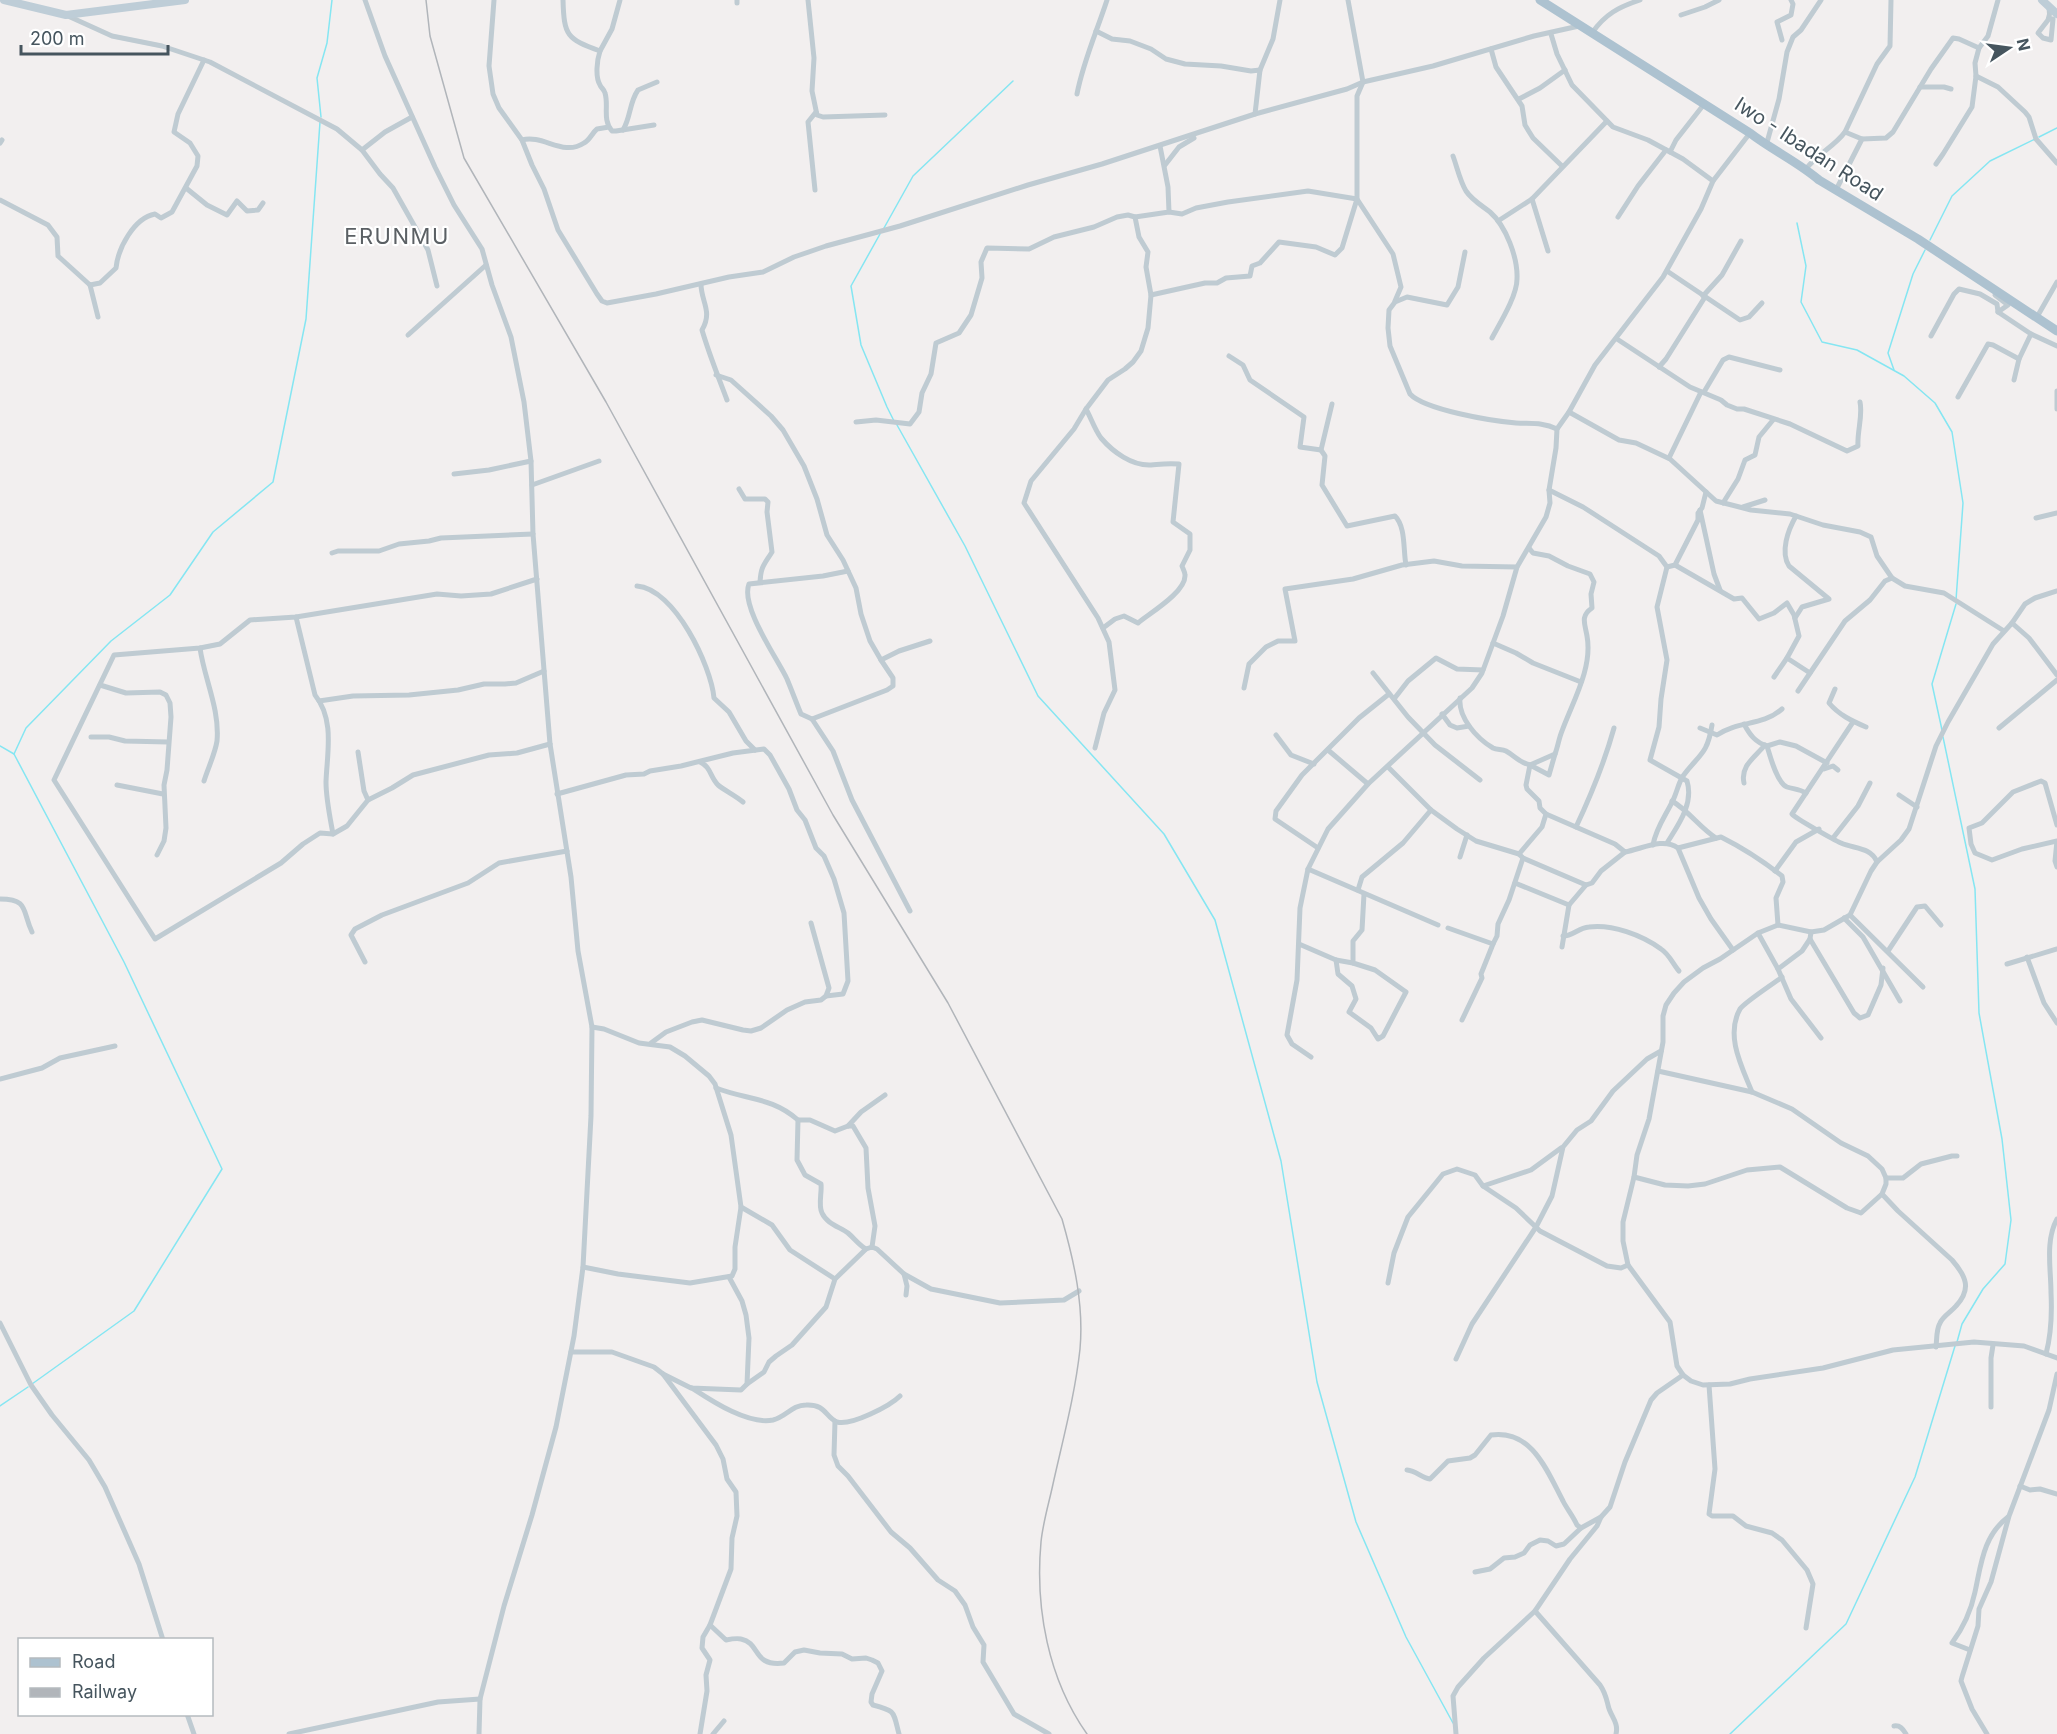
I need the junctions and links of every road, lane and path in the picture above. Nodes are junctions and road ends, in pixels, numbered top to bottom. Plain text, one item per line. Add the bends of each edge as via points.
1 (4, 0) edge
2 (185, 0) edge
3 (365, 0) edge
4 (494, 0) edge
5 (563, 0) edge
6 (620, 0) edge
7 (807, 0) edge
8 (1107, 0) edge
9 (1280, 0) edge
10 (1348, 0) edge
11 (1540, 0) edge
12 (1640, 0) edge
13 (1719, 0) edge
14 (1791, 0) edge
15 (1821, 0) edge
16 (1891, 0) edge
17 (1998, 0) edge
18 (2042, 0) edge
19 (18, 2) edge
20 (2049, 6) junction
21 (2057, 14) edge
22 (66, 15) junction
23 (1681, 15) dead end
24 (2049, 19) dead end
25 (1579, 26) junction
26 (1096, 31) junction
27 (1592, 33) junction
28 (1551, 34) junction
29 (1782, 40) dead end
30 (1979, 48) junction
31 (1491, 49) junction
32 (600, 51) junction
33 (204, 60) junction
34 (1260, 70) junction
35 (1564, 70) junction
36 (1976, 76) junction
37 (657, 82) dead end
38 (1363, 82) junction
39 (1920, 87) junction
40 (1951, 89) dead end
41 (1077, 94) dead end
42 (1519, 99) junction
43 (1705, 104) junction
44 (816, 112) junction
45 (1255, 114) junction
46 (885, 115) dead end
47 (412, 117) junction
48 (1607, 121) junction
49 (654, 125) dead end
50 (609, 127) junction
51 (623, 130) junction
52 (1845, 132) junction
53 (1200, 133) junction
54 (1750, 133) junction
55 (1862, 139) junction
56 (522, 140) junction
57 (1160, 146) junction
58 (1766, 146) junction
59 (362, 150) junction
60 (1668, 151) junction
61 (1453, 156) dead end
62 (1936, 164) dead end
63 (2057, 164) edge
64 (1165, 165) junction
65 (1562, 166) junction
66 (1806, 169) junction
67 (1713, 181) junction
68 (186, 188) junction
69 (815, 190) dead end
70 (1836, 190) junction
71 (1532, 198) junction
72 (1357, 199) junction
73 (0, 200) edge
74 (263, 203) dead end
75 (1169, 212) junction
76 (1135, 217) junction
77 (1618, 217) dead end
78 (1498, 221) junction
79 (1742, 241) dead end
80 (1548, 251) dead end
81 (1936, 251) junction
82 (1465, 252) dead end
83 (486, 265) junction
84 (1667, 271) junction
85 (2057, 282) edge
86 (700, 284) junction
87 (90, 285) junction
88 (437, 286) dead end
89 (1150, 296) junction
90 (1704, 296) junction
91 (1762, 303) dead end
92 (1393, 304) junction
93 (1998, 312) junction
94 (98, 317) dead end
95 (2037, 317) junction
96 (2057, 331) edge
97 (2031, 334) junction
98 (408, 335) dead end
99 (1932, 336) dead end
100 (1492, 338) dead end
101 (1617, 339) junction
102 (2057, 346) edge
103 (1229, 356) dead end
104 (2019, 359) junction
105 (1659, 367) junction
106 (1780, 370) dead end
107 (716, 375) junction
108 (2014, 380) dead end
109 (2057, 391) edge
110 (1703, 392) junction
111 (1958, 397) dead end
112 (727, 400) dead end
113 (1860, 402) dead end
114 (1332, 404) dead end
115 (1086, 409) junction
116 (2057, 409) edge
117 (1569, 412) junction
118 (1773, 420) junction
119 (856, 422) dead end
120 (1557, 429) junction
121 (1321, 450) junction
122 (1669, 459) junction
123 (531, 461) junction
124 (599, 461) dead end
125 (453, 474) dead end
126 (532, 485) junction
127 (739, 489) dead end
128 (1549, 490) junction
129 (1706, 492) junction
130 (1765, 500) dead end
131 (1723, 503) junction
132 (1742, 508) junction
133 (1700, 510) junction
134 (2057, 513) edge
135 (1796, 516) junction
136 (2037, 518) dead end
137 (533, 534) junction
138 (1528, 548) junction
139 (332, 554) dead end
140 (1406, 565) junction
141 (1675, 565) junction
142 (1517, 567) junction
143 (1667, 567) junction
144 (848, 571) junction
145 (1892, 578) junction
146 (537, 579) junction
147 (760, 582) junction
148 (637, 586) dead end
149 (1720, 590) junction
150 (2057, 591) edge
151 (296, 617) junction
152 (1795, 618) junction
153 (2012, 623) junction
154 (1103, 628) junction
155 (2004, 631) junction
156 (930, 641) dead end
157 (1493, 643) junction
158 (200, 648) junction
159 (1787, 658) junction
160 (881, 660) junction
161 (1483, 670) junction
162 (544, 671) junction
163 (1373, 673) dead end
164 (1810, 673) junction
165 (2057, 675) edge
166 (1774, 677) dead end
167 (2057, 680) edge
168 (1581, 682) junction
169 (100, 685) junction
170 (1244, 688) dead end
171 (1835, 689) dead end
172 (1798, 691) dead end
173 (1389, 693) junction
174 (1460, 698) junction
175 (1394, 699) junction
176 (319, 701) junction
177 (1782, 709) dead end
178 (1442, 714) junction
179 (812, 718) junction
180 (1853, 722) junction
181 (1744, 724) junction
182 (1468, 725) junction
183 (1712, 725) dead end
184 (1866, 727) dead end
185 (1614, 728) dead end
186 (1700, 728) dead end
187 (1999, 728) dead end
188 (1424, 733) junction
189 (1711, 733) junction
190 (1276, 735) dead end
191 (91, 737) dead end
192 (168, 742) junction
193 (550, 744) junction
194 (1766, 746) junction
195 (1095, 748) dead end
196 (755, 750) junction
197 (1328, 750) junction
198 (358, 752) dead end
199 (1555, 754) junction
200 (698, 761) junction
201 (1827, 763) junction
202 (1314, 764) junction
203 (1530, 765) junction
204 (1388, 767) junction
205 (1822, 770) junction
206 (1838, 770) dead end
207 (1682, 777) junction
208 (1480, 780) dead end
209 (204, 781) dead end
210 (1744, 783) dead end
211 (1870, 783) dead end
212 (1368, 784) junction
213 (117, 785) dead end
214 (1806, 793) junction
215 (164, 794) junction
216 (557, 794) junction
217 (1899, 795) dead end
218 (368, 800) junction
219 (1672, 801) junction
220 (743, 802) dead end
221 (1917, 807) junction
222 (1431, 810) junction
223 (1684, 811) junction
224 (1545, 814) junction
225 (2057, 825) edge
226 (1576, 827) junction
227 (1819, 829) junction
228 (333, 834) junction
229 (1467, 835) junction
230 (1716, 838) junction
231 (1833, 838) junction
232 (1667, 843) junction
233 (1653, 844) junction
234 (1318, 848) junction
235 (1678, 848) junction
236 (567, 851) junction
237 (1625, 852) junction
238 (158, 855) dead end
239 (1521, 856) junction
240 (1460, 857) dead end
241 (1877, 862) junction
242 (2057, 867) edge
243 (1308, 869) junction
244 (1775, 871) junction
245 (1515, 883) junction
246 (1586, 885) junction
247 (1361, 892) junction
248 (0, 900) edge
249 (1569, 905) junction
250 (910, 911) dead end
251 (1847, 917) junction
252 (811, 923) dead end
253 (1438, 925) dead end
254 (1778, 925) junction
255 (1941, 925) dead end
256 (1448, 928) dead end
257 (32, 932) dead end
258 (1810, 932) junction
259 (1758, 933) junction
260 (1563, 936) junction
261 (1810, 939) junction
262 (1299, 944) junction
263 (1493, 944) junction
264 (1562, 947) dead end
265 (2057, 949) edge
266 (1733, 950) junction
267 (1888, 951) junction
268 (2027, 957) junction
269 (1336, 960) junction
270 (366, 962) dead end
271 (1353, 963) junction
272 (2007, 964) dead end
273 (1883, 968) junction
274 (1778, 969) junction
275 (1679, 971) dead end
276 (1782, 977) junction
277 (1923, 987) dead end
278 (826, 996) junction
279 (1900, 1001) dead end
280 (1462, 1020) dead end
281 (2057, 1023) edge
282 (592, 1027) junction
283 (1821, 1038) dead end
284 (651, 1043) junction
285 (115, 1046) dead end
286 (1661, 1051) junction
287 (1311, 1057) dead end
288 (1658, 1071) junction
289 (0, 1079) edge
290 (716, 1088) junction
291 (1752, 1092) junction
292 (885, 1095) dead end
293 (798, 1120) junction
294 (848, 1126) junction
295 (1563, 1147) junction
296 (1957, 1156) dead end
297 (1634, 1177) junction
298 (1886, 1178) junction
299 (1483, 1186) junction
300 (1882, 1194) junction
301 (741, 1206) junction
302 (2057, 1219) edge
303 (1536, 1227) junction
304 (869, 1248) junction
305 (1628, 1265) junction
306 (583, 1267) junction
307 (904, 1274) junction
308 (729, 1276) junction
309 (835, 1279) junction
310 (1388, 1282) dead end
311 (1079, 1291) dead end
312 (906, 1295) dead end
313 (0, 1323) edge
314 (1993, 1345) junction
315 (1936, 1347) junction
316 (571, 1352) junction
317 (2046, 1354) junction
318 (2057, 1358) edge
319 (1456, 1359) dead end
320 (663, 1374) junction
321 (2057, 1374) edge
322 (1683, 1375) junction
323 (747, 1384) junction
324 (1709, 1385) junction
325 (691, 1388) junction
326 (900, 1396) dead end
327 (1991, 1407) dead end
328 (835, 1421) junction
329 (1407, 1470) dead end
330 (2020, 1486) junction
331 (2057, 1494) edge
332 (2009, 1516) junction
333 (1600, 1517) junction
334 (1581, 1528) junction
335 (1475, 1572) dead end
336 (1535, 1611) junction
337 (710, 1625) junction
338 (1806, 1628) dead end
339 (162, 1638) edge
340 (1970, 1650) junction
341 (480, 1699) junction
342 (188, 1716) edge
343 (724, 1721) dead end
344 (1894, 1726) dead end
345 (194, 1734) edge
346 (289, 1734) edge
347 (479, 1734) edge
348 (700, 1734) edge
349 (713, 1734) edge
350 (899, 1734) edge
351 (1049, 1734) edge
352 (1456, 1734) edge
353 (1616, 1734) edge
354 (1906, 1734) edge
355 (1987, 1734) edge

1 - 19 street
2 - 22 street
3 - 47 street
4 - 56 street via 490,83 498,108
5 - 32 street via 566,30 578,44
6 - 32 street via 612,29
7 - 44 street
8 - 26 street
9 - 34 street via 1273,39
10 - 38 street
11 - 25 main road, Iwo - Ibadan Road
12 - 27 street via 1605,16
13 - 23 street
14 - 29 street via 1791,15 1777,22
15 - 58 street via 1793,37 1787,52
16 - 52 street via 1890,46 1877,64
17 - 30 street via 1988,36
18 - 20 street
19 - 22 street
20 - 21 street
20 - 24 street
22 - 33 street via 112,36
25 - 27 main road, Iwo - Ibadan Road
25 - 28 street
26 - 34 street via 1185,64
26 - 41 street
27 - 43 main road, Iwo - Ibadan Road
28 - 31 street
28 - 35 street
30 - 36 street
30 - 39 street via 1953,38
31 - 38 street
31 - 42 street via 1496,66
32 - 50 street via 597,77 605,92
33 - 59 street via 337,129
33 - 68 street via 178,114 174,132 190,143 198,156
34 - 45 street
35 - 42 street
35 - 48 street via 1572,85
36 - 62 street via 1972,107
36 - 63 street via 1998,87 2025,112 2036,139
37 - 51 street via 638,90
38 - 45 street
38 - 72 street via 1357,96
39 - 40 street
39 - 55 street via 1889,136
42 - 65 street via 1533,138
43 - 54 main road, Iwo - Ibadan Road
43 - 60 street
44 - 46 street via 823,117
44 - 69 street via 808,122
45 - 53 street
47 - 59 street
47 - 83 street via 454,205 482,249
48 - 60 street
48 - 65 street
49 - 51 street
50 - 51 street via 612,131
50 - 56 street via 597,129 586,142 570,148
52 - 55 street
52 - 66 street
53 - 57 street
53 - 64 street via 1179,147
54 - 58 main road, Iwo - Ibadan Road
54 - 67 street
55 - 70 street
56 - 86 street via 558,230 602,301 612,303
57 - 64 street
57 - 86 street via 826,246 763,272
58 - 66 main road, Iwo - Ibadan Road
59 - 88 street via 393,188 428,250
60 - 67 street
60 - 77 street
61 - 78 street via 1465,189
64 - 75 street
65 - 71 street
66 - 70 main road, Iwo - Ibadan Road
67 - 84 street
68 - 74 street via 227,215 237,201 247,211 258,210
68 - 87 street via 172,212 161,218 155,214 147,216 138,225 122,247 116,268 100,283
70 - 81 main road, Iwo - Ibadan Road
71 - 78 street
71 - 80 street
72 - 75 street via 1308,191 1228,202 1182,214
72 - 89 street via 1342,248 1335,255 1316,247 1279,242 1260,263 1252,266 1250,276
72 - 92 street via 1393,254 1401,287
73 - 87 street via 48,225 57,237 58,256
75 - 76 street
76 - 89 street via 1139,237 1148,252
76 - 119 street via 1117,217 1029,249 987,248 971,315 959,333 936,343 919,412 910,424
78 - 100 street via 1511,245 1517,280 1508,310
79 - 90 street
81 - 93 street via 2008,305
81 - 95 main road, Iwo - Ibadan Road
82 - 92 street via 1458,287 1448,305 1407,297
83 - 98 street
83 - 123 street via 511,337
84 - 90 street
84 - 101 street
85 - 95 street
86 - 107 street via 707,311 702,330
87 - 94 street
89 - 115 street via 1148,328 1141,351 1108,380
90 - 91 street via 1740,320 1749,317
90 - 105 street
92 - 120 street via 1389,310 1388,338 1414,398 1472,418
93 - 97 street
93 - 99 street via 1996,304 1980,294 1959,289
95 - 96 main road, Iwo - Ibadan Road
97 - 102 street
97 - 104 street
101 - 105 street
101 - 117 street via 1595,365
103 - 121 street via 1243,365 1250,380 1304,417 1300,447
104 - 108 street
104 - 111 street via 1988,344
105 - 110 street
106 - 110 street via 1729,357
107 - 112 street
107 - 144 street via 731,380 779,425 804,466 827,535
109 - 116 street
110 - 118 street via 1737,409
110 - 122 street
113 - 118 street via 1858,446 1850,451
114 - 121 street
115 - 154 street via 1031,481 1024,503
115 - 154 street via 1100,437 1120,455 1150,465 1179,464 1173,522 1191,534 1190,550 1182,566 1185,577 1172,597 1138,623 1124,616
117 - 120 street
117 - 122 street via 1620,440
118 - 131 street via 1759,437 1755,455 1745,460
120 - 128 street
121 - 140 street via 1325,456 1322,485 1347,526 1395,516 1402,531
122 - 129 street
123 - 125 street
123 - 126 street
124 - 126 street
126 - 137 street
127 - 147 street via 742,497 768,502 772,552 760,571
128 - 138 street via 1551,504
128 - 143 street via 1584,507 1659,556
129 - 131 street
129 - 133 street
130 - 132 street
131 - 132 street
132 - 135 street
133 - 141 street
133 - 149 street
134 - 136 street
135 - 145 street via 1871,537 1876,556
135 - 152 street via 1788,533 1785,560 1829,599 1803,607
137 - 139 street via 441,538 380,551
137 - 146 street
138 - 142 street
138 - 168 street via 1593,578 1592,608 1584,619 1588,645
140 - 142 street via 1434,561
140 - 170 street via 1353,579 1285,589 1295,641 1266,647 1249,664
141 - 143 street
141 - 149 street
142 - 157 street
143 - 207 street via 1657,607 1667,660 1659,727 1650,760
144 - 147 street
144 - 160 street via 870,641
145 - 155 street via 1905,586 1944,593
145 - 164 street via 1845,621
146 - 151 street via 491,594 437,594
146 - 162 street
147 - 179 street via 749,584 747,589 757,625 801,714
148 - 196 street via 662,599 687,627 710,676 714,698 729,712
149 - 152 street via 1734,599 1742,598 1760,619 1787,603
150 - 153 street via 2025,604
151 - 158 street via 250,620 220,644
151 - 176 street
152 - 159 street via 1799,636
153 - 155 street
153 - 165 street via 2029,638
154 - 195 street via 1109,642 1115,690
155 - 221 street via 1936,746
156 - 160 street
157 - 161 street
157 - 168 street
158 - 169 street via 114,655
158 - 209 street via 217,741
159 - 164 street
159 - 166 street
160 - 179 street via 893,678 893,686
161 - 174 street
161 - 175 street via 1457,669 1436,658 1408,681
162 - 176 street via 516,683
162 - 193 street
163 - 173 street
164 - 172 street
167 - 187 street
168 - 199 street
169 - 192 street via 126,693 166,695 171,717
169 - 228 street via 54,780 155,939 281,862 320,833
171 - 180 street via 1829,703
173 - 175 street
173 - 197 street
174 - 178 street
174 - 182 street
175 - 188 street
176 - 228 street via 329,732 326,784
177 - 181 street via 1772,718
178 - 182 street via 1450,725
178 - 188 street
179 - 250 street via 833,751 852,800
180 - 184 street
180 - 201 street
181 - 189 street via 1717,735
181 - 194 street via 1750,736
182 - 203 street via 1493,748
183 - 189 street
185 - 226 street via 1591,798
186 - 189 street
188 - 204 street
188 - 208 street
189 - 207 street via 1703,755
190 - 202 street via 1291,755
191 - 192 street
192 - 215 street
193 - 216 street
193 - 218 street via 413,775
194 - 201 street via 1780,742 1796,746
194 - 210 street via 1747,763
194 - 214 street via 1783,784
196 - 200 street
196 - 278 street via 764,749 770,755 789,789 816,848 824,856 844,913 847,988 843,994
197 - 202 street
197 - 212 street
198 - 218 street
199 - 203 street
199 - 203 street via 1549,775
200 - 216 street
200 - 220 street via 705,764 721,788
201 - 205 street
202 - 234 street via 1274,815
203 - 224 street via 1527,789
204 - 212 street
204 - 222 street
205 - 206 street via 1833,766
205 - 214 street
207 - 219 street
207 - 223 street via 1688,781 1689,789
211 - 231 street
212 - 234 street via 1328,829
213 - 215 street
214 - 227 street via 1792,814
215 - 238 street via 166,828
216 - 236 street
217 - 221 street
218 - 228 street via 347,826
219 - 223 street
219 - 233 street
221 - 241 street via 1901,840
222 - 229 street
222 - 247 street via 1403,843 1362,877
223 - 230 street
223 - 232 street
224 - 226 street
224 - 239 street via 1542,827
225 - 242 street via 2041,781 2013,792 1982,823 1969,828 1975,853 1992,860 2057,841
226 - 237 street
227 - 231 street
227 - 244 street via 1796,842
229 - 239 street
229 - 240 street
230 - 235 street
230 - 244 street via 1741,847
231 - 241 street via 1866,850 1875,855
232 - 233 street
232 - 235 street
233 - 237 street
234 - 243 street
235 - 266 street via 1699,898
236 - 270 street via 499,863 468,883 355,929 351,935
236 - 282 street via 578,951
237 - 246 street
239 - 245 street
239 - 246 street
241 - 251 street
243 - 247 street
243 - 262 street via 1300,908
244 - 254 street via 1784,882 1776,898
245 - 249 street
245 - 263 street
246 - 249 street
247 - 253 street
247 - 271 street via 1362,930 1353,941
248 - 257 street via 20,902
249 - 260 street
251 - 258 street via 1824,930
251 - 267 street
251 - 273 street
252 - 278 street via 829,988
254 - 258 street
254 - 259 street
255 - 267 street via 1925,906 1917,907
256 - 263 street
258 - 261 street
259 - 266 street
259 - 274 street
260 - 264 street
260 - 275 street via 1592,926 1628,932 1662,949
261 - 273 street via 1860,1018 1868,1015 1881,985
261 - 274 street via 1802,951
262 - 269 street
262 - 287 street via 1287,1035 1292,1044
263 - 280 street
265 - 268 street
266 - 286 street via 1703,968 1674,993 1663,1016
267 - 277 street
268 - 272 street
268 - 281 street via 2044,1003
269 - 271 street
269 - 271 street via 1338,974 1352,986 1356,999 1349,1012 1371,1028 1377,1039 1383,1036 1406,992 1375,970
273 - 279 street
274 - 276 street
276 - 283 street via 1791,999
276 - 291 street via 1741,1008 1736,1025 1734,1041
278 - 284 street via 787,1010 751,1031 702,1020 666,1032
282 - 284 street via 639,1043
282 - 306 street
284 - 290 street via 670,1047 685,1056 709,1076
285 - 289 street via 60,1058 42,1068
286 - 288 street
286 - 295 street via 1613,1091 1591,1121
288 - 291 street
288 - 297 street
290 - 293 street via 769,1102
290 - 301 street via 731,1135
291 - 298 street via 1792,1109 1841,1143 1868,1156
292 - 294 street
293 - 294 street via 810,1120 835,1131
293 - 304 street via 796,1160 805,1175 821,1184 822,1213 858,1244
294 - 304 street via 858,1132 866,1149 875,1226
295 - 299 street via 1531,1170
295 - 303 street via 1552,1196
296 - 298 street via 1921,1164 1903,1178
297 - 300 street via 1682,1186 1705,1184 1747,1170 1780,1167 1861,1213
297 - 305 street via 1623,1222
298 - 300 street
299 - 303 street
299 - 310 street via 1475,1175 1457,1169 1443,1174 1408,1217
300 - 315 street via 1952,1260 1965,1281 1964,1294 1937,1329
301 - 308 street via 735,1269
301 - 309 street via 772,1225 790,1250
302 - 317 street via 2051,1236 2052,1295
303 - 305 street via 1598,1263 1614,1269
303 - 319 street via 1472,1324
304 - 307 street via 877,1249
304 - 309 street
305 - 322 street via 1670,1322 1677,1366
306 - 308 street via 690,1283
306 - 316 street
307 - 311 street via 931,1289 1000,1303 1064,1300
307 - 312 street
308 - 323 street via 746,1315
309 - 323 street via 826,1307 764,1372
313 - 339 street via 31,1384 105,1487 139,1564
314 - 315 street via 1974,1342
314 - 317 street via 2024,1346
314 - 327 street
315 - 324 street via 1893,1350 1822,1368
316 - 320 street via 612,1352
316 - 341 street via 556,1427
317 - 318 street
320 - 325 street
320 - 337 street via 716,1445 727,1479 736,1492 731,1569
321 - 330 street via 2049,1410
322 - 324 street
322 - 333 street via 1651,1400 1610,1507
323 - 325 street via 736,1391
324 - 338 street via 1715,1469 1709,1514 1733,1516 1746,1526 1772,1533 1793,1552 1813,1584
325 - 328 street via 739,1415 771,1420 806,1405 823,1409
326 - 328 street via 892,1404 854,1422
328 - 351 street via 834,1455 838,1466 891,1532 965,1605 984,1645 983,1662 1014,1714
329 - 334 street via 1430,1479 1448,1461 1475,1455 1491,1435 1511,1437 1530,1446 1540,1457
330 - 331 street
330 - 332 street
332 - 340 street
332 - 340 street via 1986,1545 1972,1604 1952,1643
333 - 334 street
333 - 336 street
334 - 335 street via 1564,1544 1556,1546 1540,1540 1524,1553
336 - 352 street via 1458,1687 1453,1696
336 - 353 street via 1600,1685 1617,1725
337 - 348 street via 702,1647 710,1660
337 - 350 street via 726,1640 740,1638 747,1642 767,1663 784,1663 795,1652 804,1650 878,1663 882,1671 871,1702 892,1711
340 - 355 street via 1961,1681
341 - 346 street via 438,1702
341 - 347 street
342 - 345 street
343 - 349 street
344 - 354 street via 1898,1725

